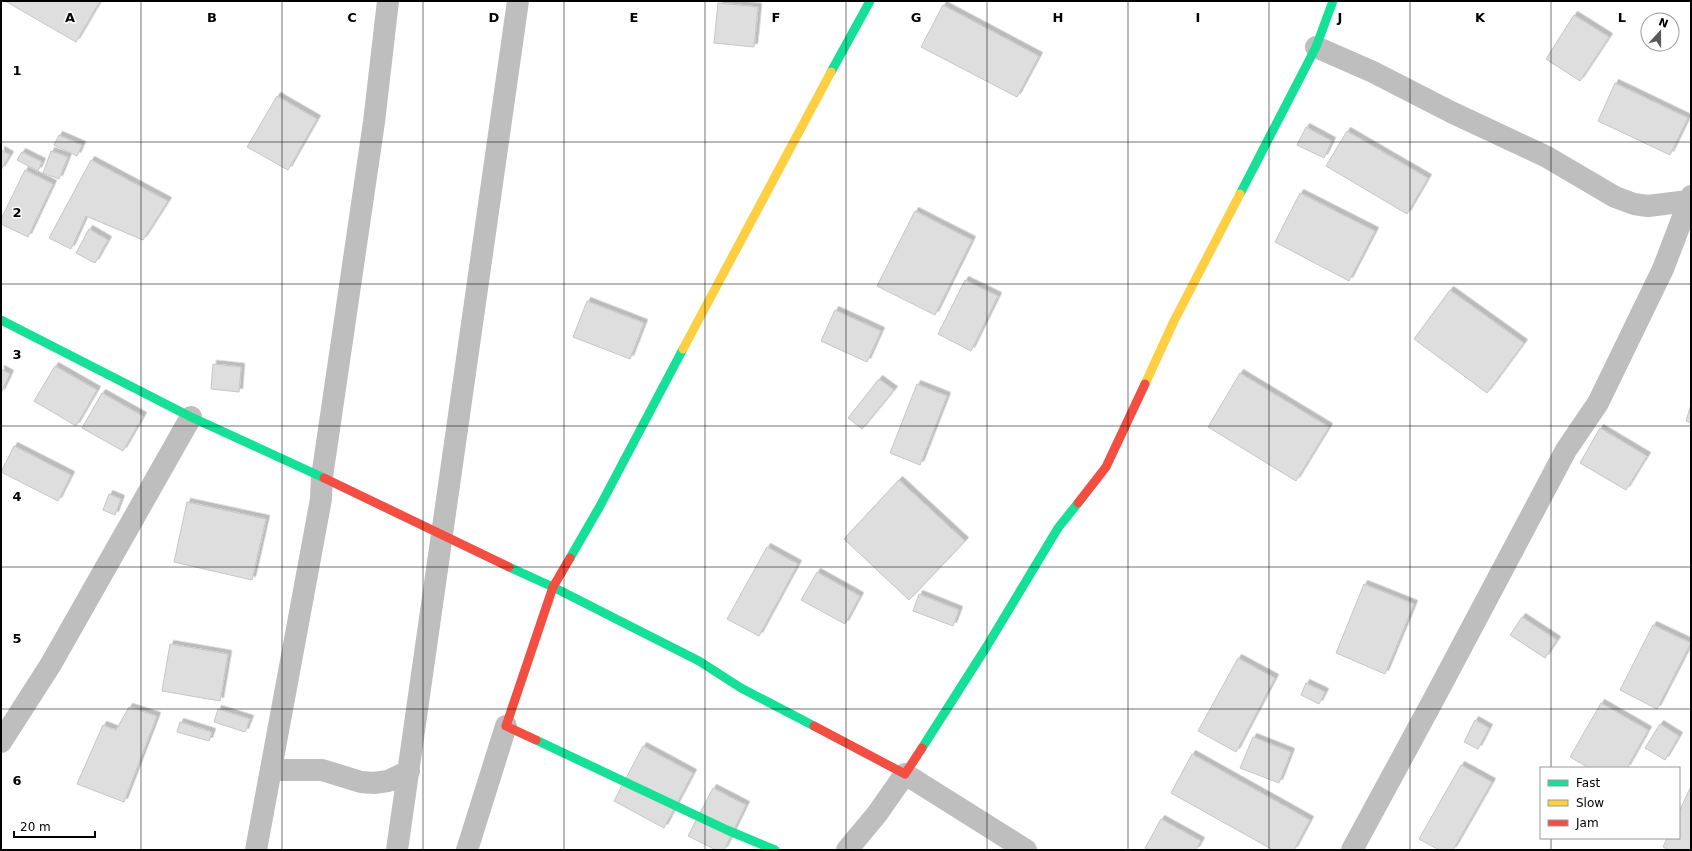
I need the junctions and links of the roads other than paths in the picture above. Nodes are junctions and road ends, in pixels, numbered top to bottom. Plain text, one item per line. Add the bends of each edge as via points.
1 (388, 1) edge
2 (518, 1) edge
3 (870, 1) edge
4 (1333, 1) edge
5 (1316, 47) junction
6 (1690, 198) edge
7 (1, 320) edge
8 (191, 417) junction
9 (322, 477) junction
10 (442, 536) junction
11 (553, 587) junction
12 (506, 726) junction
13 (1, 742) edge
14 (271, 770) junction
15 (409, 771) junction
16 (905, 774) junction
17 (256, 850) edge
18 (398, 850) edge
19 (467, 850) edge
20 (775, 850) edge
21 (847, 850) edge
22 (1026, 850) edge
23 (1352, 850) edge

1 - 9 street via 374,122
2 - 10 street
3 - 11 street via 600,506
4 - 5 street
5 - 6 street via 1547,157 1615,197 1648,206
5 - 16 street via 1174,321 1106,467 1058,528 987,646
6 - 23 street via 1663,269 1598,403 1566,450
7 - 8 street
8 - 9 street
8 - 13 street via 51,664
9 - 10 street
9 - 14 street via 321,499
10 - 11 street
10 - 15 street
11 - 12 street
11 - 16 street via 699,661 742,688
12 - 19 street
12 - 20 street
14 - 15 street via 322,770 361,782 374,783 388,782
14 - 17 street
15 - 18 street
16 - 21 street via 877,814
16 - 22 street

